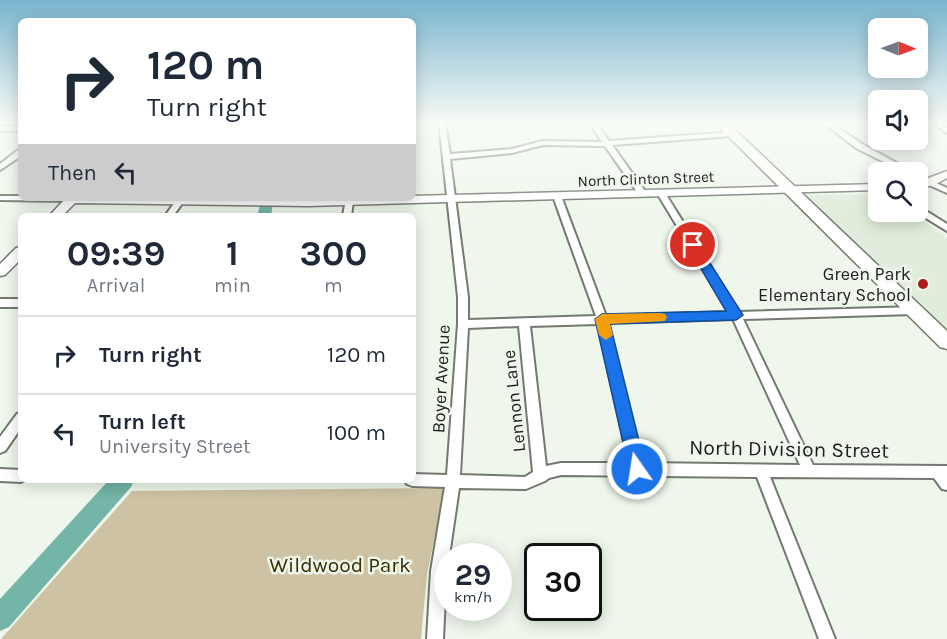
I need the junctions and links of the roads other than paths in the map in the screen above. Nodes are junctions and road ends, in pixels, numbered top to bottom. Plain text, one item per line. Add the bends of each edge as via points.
1 (445, 152) edge
2 (503, 152) edge
3 (613, 152) edge
4 (750, 152) edge
5 (870, 152) edge
6 (18, 154) edge
7 (446, 157) junction
8 (890, 162) edge
9 (0, 168) edge
10 (947, 174) edge
11 (928, 182) edge
12 (928, 185) edge
13 (868, 187) edge
14 (790, 190) junction
15 (947, 191) edge
16 (661, 193) junction
17 (643, 194) junction
18 (557, 196) junction
19 (0, 198) edge
20 (18, 198) edge
21 (451, 198) junction
22 (416, 199) edge
23 (71, 201) edge
24 (256, 201) edge
25 (349, 201) joint
26 (59, 213) edge
27 (347, 213) edge
28 (928, 216) edge
29 (947, 228) edge
30 (18, 254) edge
31 (0, 273) edge
32 (0, 303) edge
33 (18, 303) edge
34 (914, 309) junction
35 (736, 315) junction
36 (602, 319) junction
37 (524, 322) junction
38 (463, 324) junction
39 (947, 342) edge
40 (18, 422) edge
41 (0, 447) edge
42 (637, 469) junction
43 (761, 470) junction
44 (809, 470) junction
45 (942, 472) edge
46 (0, 475) edge
47 (18, 476) edge
48 (540, 477) junction
49 (416, 480) edge
50 (453, 481) junction
51 (947, 484) edge
52 (435, 639) edge
53 (827, 639) edge

1 - 7 street, Boyer Avenue
2 - 7 street
3 - 17 street
4 - 14 main road
5 - 8 street
6 - 9 street
7 - 21 street, Boyer Avenue
10 - 11 street
12 - 15 street
13 - 14 street, North Clinton Street
14 - 16 street, North Clinton Street
14 - 34 main road
16 - 17 street, North Clinton Street
16 - 35 street
17 - 18 street, North Clinton Street
18 - 21 street, North Clinton Street
18 - 36 street
19 - 20 street
21 - 22 street, North Clinton Street
21 - 38 street, Boyer Avenue
23 - 26 street
24 - 25 street, North Clinton Street
25 - 27 street
28 - 29 street
30 - 31 street
32 - 33 street
34 - 35 street
34 - 39 main road
35 - 36 street
35 - 44 street
36 - 37 street
36 - 42 street
37 - 38 street
37 - 48 street, Lennon Lane
38 - 50 street, Boyer Avenue
40 - 41 street
42 - 43 street, North Division Street
42 - 48 street, North Division Street via 561,469
43 - 44 street, North Division Street
43 - 53 street
44 - 45 street, North Division Street
45 - 51 street
46 - 47 street
48 - 50 street, North Division Street via 526,483
49 - 50 street, North Division Street
50 - 52 street, Boyer Avenue via 439,571

